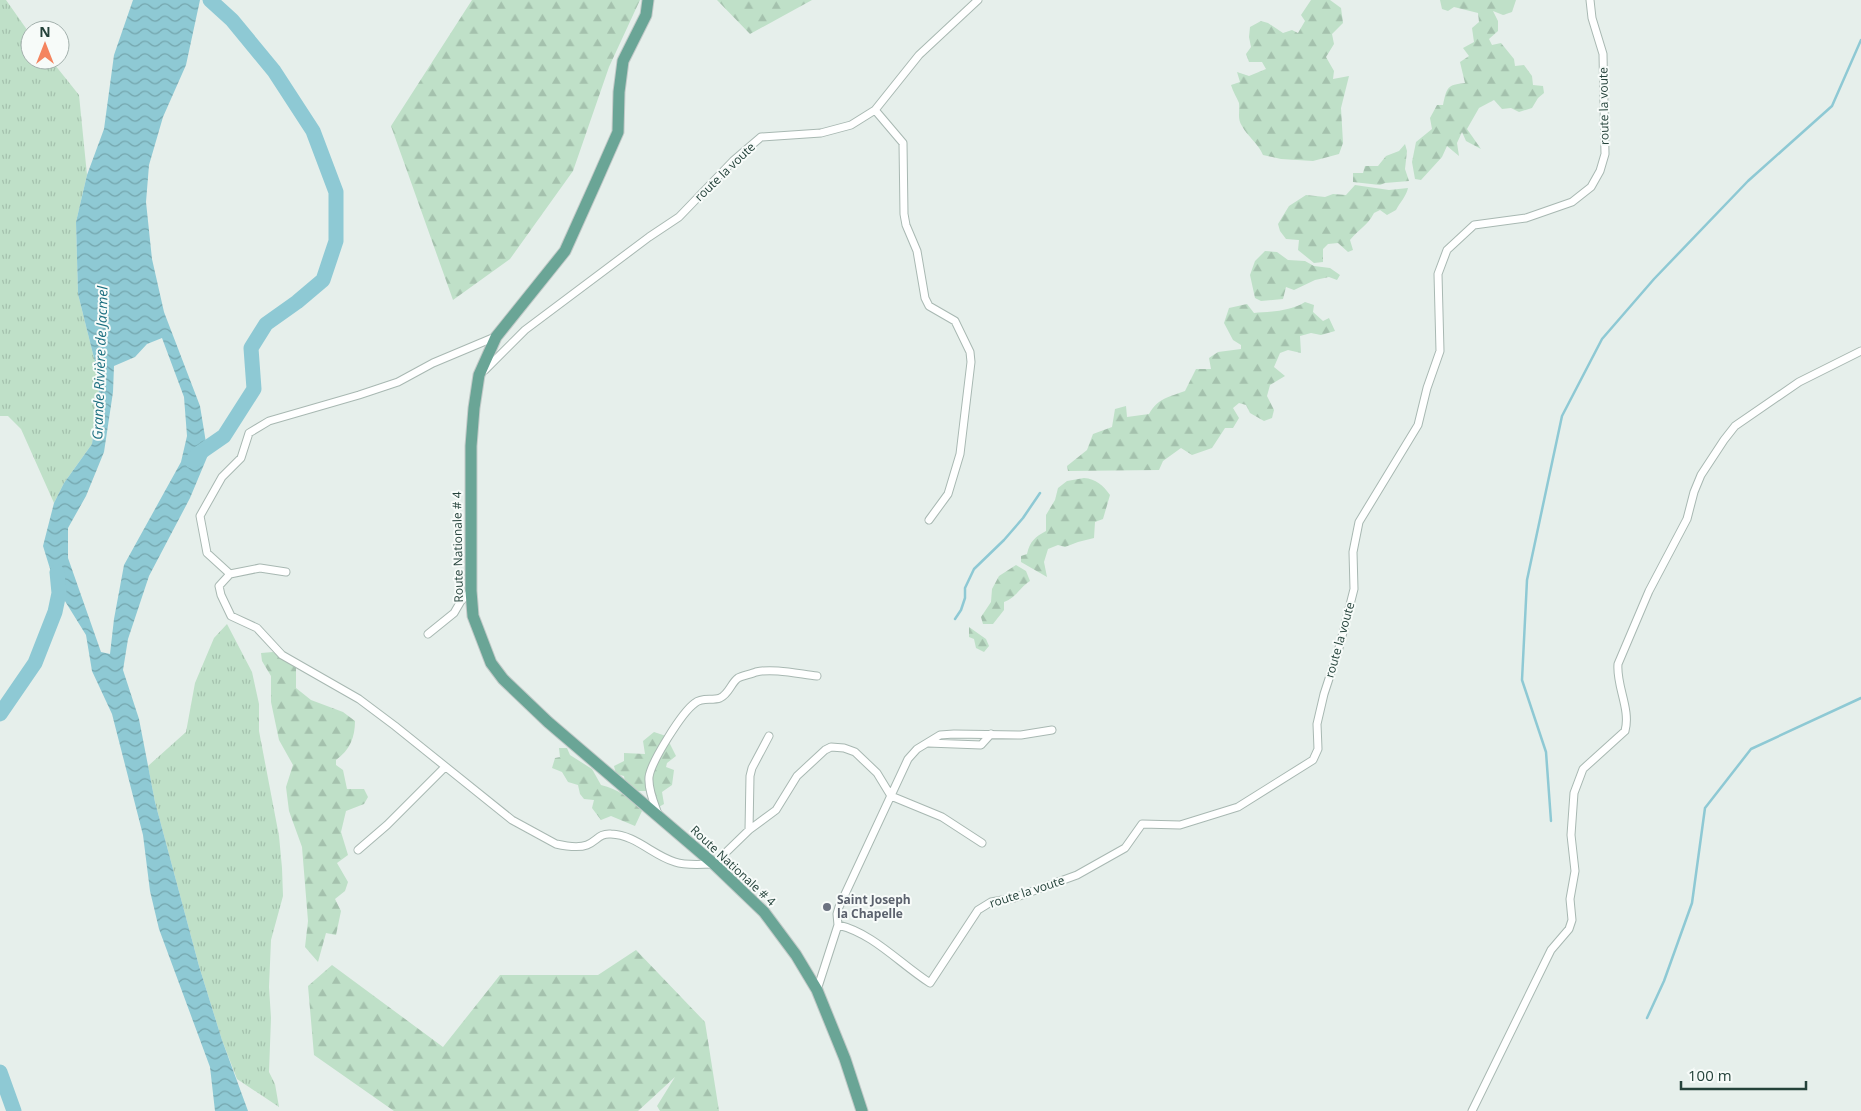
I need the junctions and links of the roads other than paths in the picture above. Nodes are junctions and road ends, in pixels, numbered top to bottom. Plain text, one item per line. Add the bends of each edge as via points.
1 (648, 0) edge
2 (978, 0) edge
3 (1590, 0) edge
4 (875, 110) junction
5 (496, 337) junction
6 (1861, 351) edge
7 (479, 375) junction
8 (929, 520) dead end
9 (286, 572) dead end
10 (230, 574) junction
11 (471, 591) junction
12 (428, 634) dead end
13 (817, 676) dead end
14 (1052, 730) dead end
15 (991, 734) junction
16 (769, 736) dead end
17 (928, 743) junction
18 (445, 767) junction
19 (891, 796) junction
20 (660, 818) junction
21 (749, 830) junction
22 (982, 843) dead end
23 (358, 850) dead end
24 (714, 864) junction
25 (838, 925) junction
26 (817, 990) junction
27 (862, 1111) edge
28 (1472, 1111) edge

1 - 5 main road, Route Nationale # 4 via 646,16 623,61 618,132 596,182 564,251
2 - 4 street, route la voute via 919,55
3 - 25 street, route la voute via 1603,54 1605,154 1600,171 1591,187 1572,202 1526,218 1474,225 1448,250 1438,274 1440,351 1418,425 1359,522 1352,552 1354,589 1316,724 1318,749 1314,760 1238,808 1180,825 1142,824 1126,848 1077,875 1014,898 984,905 930,983 852,928
4 - 7 street, route la voute via 851,125 829,131 762,137 732,161 679,217 524,330
4 - 8 street via 903,143 904,214 917,251 925,298 929,306 955,321 970,352 971,371 960,454 948,494
5 - 7 main road, Route Nationale # 4
5 - 10 street via 433,363 398,382 269,421 249,433 241,458 222,478 200,516 207,553
6 - 28 street via 1799,382 1735,426 1701,475 1687,519 1649,591 1618,664 1627,716 1625,731 1583,769 1574,793 1571,835 1575,871 1570,895 1571,926 1552,950
7 - 11 main road, Route Nationale # 4 via 471,446
9 - 10 street via 260,568
10 - 18 street via 219,586 231,616 257,628 282,655 359,699
11 - 12 street via 454,613
11 - 20 main road, Route Nationale # 4 via 473,616 491,663 504,679 548,722
13 - 20 street via 757,672 738,678 721,698 696,702 676,726 654,762 649,778 652,799
14 - 15 street via 1022,735
15 - 17 street via 940,736
15 - 17 street via 981,746
16 - 21 street via 750,776
17 - 19 street via 908,759
18 - 23 street
18 - 24 street via 512,820 556,844 587,845 599,836 612,834 629,837 676,862
19 - 21 street via 877,773 855,752 831,747 797,776 776,810
19 - 22 street via 942,818
19 - 25 street via 839,907
20 - 24 main road, Route Nationale # 4
21 - 24 street
24 - 26 main road, Route Nationale # 4 via 764,912
25 - 26 street
26 - 27 main road, Route Nationale # 4

